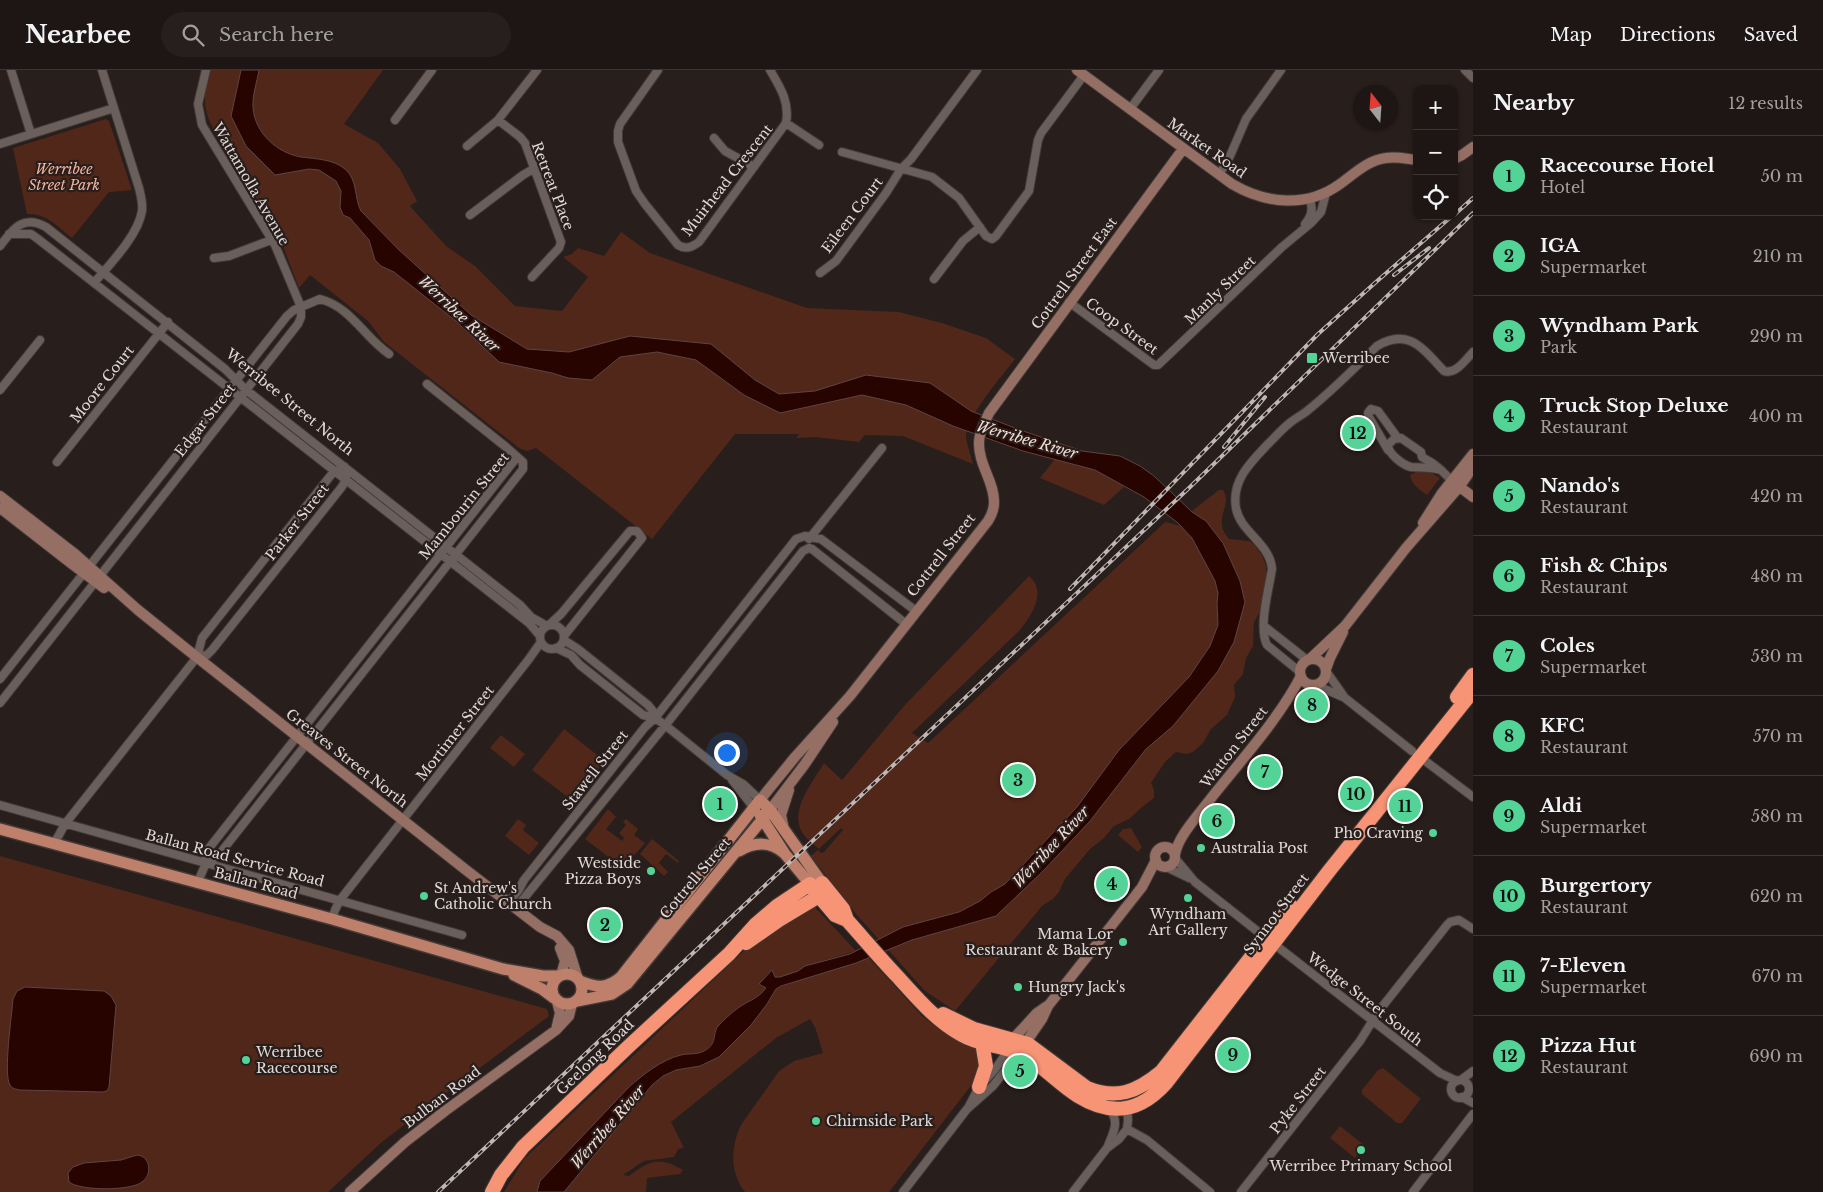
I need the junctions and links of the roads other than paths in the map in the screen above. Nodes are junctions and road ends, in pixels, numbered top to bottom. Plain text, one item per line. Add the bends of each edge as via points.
1 (11, 70) edge
2 (102, 70) edge
3 (206, 70) edge
4 (432, 70) edge
5 (537, 70) edge
6 (658, 70) edge
7 (770, 70) edge
8 (977, 70) edge
9 (1159, 70) edge
10 (1281, 70) edge
11 (1465, 70) edge
12 (1081, 73) edge
13 (1473, 78) edge
14 (114, 108) junction
15 (1130, 109) junction
16 (395, 120) dead end
17 (498, 120) junction
18 (786, 123) junction
19 (31, 134) junction
20 (714, 138) dead end
21 (0, 144) edge
22 (819, 145) dead end
23 (466, 146) dead end
24 (1473, 147) edge
25 (1183, 148) junction
26 (842, 152) dead end
27 (1458, 158) edge
28 (1413, 160) edge
29 (754, 167) junction
30 (535, 168) junction
31 (901, 169) junction
32 (1219, 175) junction
33 (1326, 193) junction
34 (1309, 199) junction
35 (470, 215) dead end
36 (980, 227) junction
37 (9, 234) junction
38 (1298, 234) junction
39 (271, 240) junction
40 (0, 246) edge
41 (214, 258) dead end
42 (103, 272) junction
43 (820, 273) dead end
44 (532, 277) dead end
45 (934, 279) dead end
46 (94, 283) junction
47 (1069, 302) junction
48 (301, 307) junction
49 (168, 322) junction
50 (158, 334) junction
51 (40, 340) dead end
52 (1473, 352) edge
53 (389, 354) dead end
54 (1161, 364) joint
55 (237, 380) junction
56 (427, 384) dead end
57 (245, 389) junction
58 (0, 390) edge
59 (230, 390) junction
60 (240, 397) junction
61 (988, 415) joint
62 (1397, 437) junction
63 (882, 448) dead end
64 (1388, 450) junction
65 (1473, 454) edge
66 (517, 457) junction
67 (1422, 457) junction
68 (57, 462) dead end
69 (1414, 467) junction
70 (345, 468) junction
71 (1473, 468) edge
72 (1440, 470) junction
73 (334, 471) junction
74 (346, 480) junction
75 (1456, 483) junction
76 (1473, 497) edge
77 (1, 501) edge
78 (811, 536) junction
79 (446, 546) junction
80 (809, 548) junction
81 (440, 554) junction
82 (456, 554) junction
83 (450, 562) junction
84 (87, 570) junction
85 (97, 578) junction
86 (916, 612) junction
87 (732, 622) junction
88 (906, 624) junction
89 (548, 625) junction
90 (1264, 626) junction
91 (1345, 626) junction
92 (740, 629) junction
93 (34, 636) junction
94 (564, 638) junction
95 (540, 639) junction
96 (45, 644) junction
97 (552, 648) junction
98 (704, 656) junction
99 (197, 657) junction
100 (529, 659) junction
101 (1309, 660) junction
102 (713, 663) junction
103 (1326, 670) junction
104 (1300, 674) junction
105 (1473, 675) edge
106 (0, 679) edge
107 (1313, 685) junction
108 (1473, 691) edge
109 (850, 696) junction
110 (1345, 698) junction
111 (0, 703) edge
112 (1283, 706) junction
113 (654, 718) junction
114 (665, 725) junction
115 (297, 735) junction
116 (308, 744) junction
117 (1416, 754) junction
118 (793, 780) junction
119 (1473, 797) edge
120 (757, 804) junction
121 (0, 805) edge
122 (766, 814) junction
123 (403, 819) junction
124 (65, 824) junction
125 (1189, 827) junction
126 (0, 829) edge
127 (785, 833) junction
128 (54, 844) junction
129 (1165, 847) junction
130 (785, 854) junction
131 (1175, 856) junction
132 (732, 857) junction
133 (206, 863) junction
134 (1162, 865) junction
135 (1195, 882) junction
136 (197, 884) junction
137 (817, 888) junction
138 (340, 900) junction
139 (512, 905) junction
140 (332, 919) junction
141 (540, 927) junction
142 (1473, 929) edge
143 (462, 935) dead end
144 (666, 936) junction
145 (1270, 941) junction
146 (646, 944) junction
147 (503, 969) junction
148 (560, 976) junction
149 (579, 980) junction
150 (556, 1000) junction
151 (575, 1002) junction
152 (921, 1002) junction
153 (1216, 1010) junction
154 (1372, 1021) junction
155 (556, 1030) junction
156 (982, 1042) junction
157 (1017, 1046) junction
158 (1440, 1073) junction
159 (1473, 1073) edge
160 (1459, 1081) junction
161 (979, 1087) junction
162 (1452, 1090) junction
163 (1470, 1091) edge
164 (1115, 1093) junction
165 (1462, 1097) junction
166 (1473, 1103) edge
167 (967, 1109) junction
168 (1127, 1109) junction
169 (1110, 1110) junction
170 (1473, 1114) edge
171 (1127, 1128) junction
172 (1107, 1148) junction
173 (350, 1192) edge
174 (492, 1192) edge
175 (903, 1192) edge
176 (1073, 1192) edge
177 (1210, 1192) edge
178 (1241, 1192) edge
179 (1413, 1192) edge

1 - 19 street
2 - 14 street
3 - 39 street, Wattamolla Avenue via 198,104 202,125
4 - 16 street
5 - 17 street
6 - 29 street, Muirhead Crescent via 614,130 636,191 678,245 688,248 699,242
7 - 18 street, Muirhead Crescent via 784,96
8 - 31 street, Eileen Court
9 - 15 street
10 - 32 street via 1246,119
11 - 13 street
12 - 15 street, Market Road
12 - 36 street via 1039,136 1027,195 996,236 991,239
14 - 19 street
14 - 42 street via 139,188 142,213 136,228
15 - 25 street, Market Road
17 - 23 street
17 - 30 street, Retreat Place via 523,140
18 - 22 street
18 - 29 street, Muirhead Crescent
19 - 21 street
20 - 29 street via 725,151
24 - 27 street
25 - 32 street, Market Road
25 - 47 street, Cottrell Street East
26 - 31 street
28 - 33 street, Market Road via 1387,157 1377,160
30 - 35 street
30 - 44 street, Retreat Place via 564,242
31 - 36 street via 929,175 942,184 960,198
31 - 43 street, Eileen Court via 836,261
32 - 34 street, Market Road via 1266,199
33 - 34 street, Market Road
33 - 38 street, Manly Street via 1321,212
34 - 38 street, Manly Street via 1312,206 1310,217
36 - 45 street via 964,241
37 - 40 street, Werribee Street North
37 - 42 street, Werribee Street North via 21,224 38,223
37 - 46 street, Werribee Street North via 31,234
38 - 54 street, Manly Street
39 - 41 street via 229,256
39 - 48 street, Wattamolla Avenue
42 - 46 street
42 - 49 street, Werribee Street North
46 - 50 street, Werribee Street North
47 - 54 street, Coop Street via 1154,365
47 - 61 street, Cottrell Street East
48 - 53 street via 320,299 334,304
48 - 55 street, Edgar Street via 287,316
48 - 57 street, Edgar Street via 298,324
49 - 50 street, Moore Court
49 - 55 street, Werribee Street North
50 - 59 street, Werribee Street North
50 - 68 street, Moore Court
51 - 58 street
52 - 90 street via 1449,372 1409,339 1388,340 1377,346 1290,423 1249,464 1236,488 1236,504 1240,521 1260,542 1271,560
55 - 57 street, Werribee Street North
55 - 59 street, Edgar Street
56 - 66 street
57 - 60 street, Edgar Street
57 - 70 street, Werribee Street North
59 - 60 street, Werribee Street North
59 - 84 street, Edgar Street
60 - 73 street, Werribee Street North
60 - 85 street, Edgar Street
61 - 86 street, Cottrell Street via 979,449 992,490 993,512
62 - 64 street
62 - 64 street via 1378,411 1371,409 1369,417
62 - 67 street via 1421,452
63 - 78 street, Stawell Street
64 - 69 street
65 - 75 street
66 - 79 street, Mambourin Street
66 - 82 street, Mambourin Street via 523,462 523,469
67 - 69 street
67 - 72 street
69 - 72 street
70 - 73 street, Parker Street
70 - 74 street, Parker Street
70 - 79 street, Werribee Street North
71 - 75 street
72 - 75 street
73 - 74 street, Werribee Street North
73 - 99 street, Parker Street via 202,638
74 - 81 street, Werribee Street North
74 - 99 street, Parker Street via 212,650
75 - 76 street
75 - 91 street
77 - 84 street, Greaves Street North
78 - 80 street, Stawell Street
78 - 86 street via 821,539
78 - 87 street, Stawell Street via 800,537 793,543
79 - 81 street, Mambourin Street
79 - 82 street, Werribee Street North
80 - 88 street
80 - 92 street, Stawell Street via 803,551
81 - 83 street, Werribee Street North
81 - 115 street, Mambourin Street
82 - 83 street, Mambourin Street
82 - 89 street, Werribee Street North via 531,617
83 - 95 street, Werribee Street North via 529,623
83 - 116 street, Mambourin Street
84 - 85 street, Greaves Street North
84 - 93 street, Edgar Street
85 - 96 street, Edgar Street
85 - 99 street, Greaves Street North
86 - 88 street, Cottrell Street
87 - 92 street
87 - 98 street, Stawell Street
88 - 109 street, Cottrell Street
89 - 94 street via 561,628
89 - 94 street via 561,614 630,531 637,531 642,538
89 - 95 street via 542,630
90 - 101 street
90 - 104 street via 1267,644
91 - 101 street
91 - 103 street
92 - 102 street, Stawell Street
93 - 96 street
93 - 106 street, Edgar Street
94 - 97 street via 560,646
94 - 113 street via 648,705
95 - 97 street
95 - 100 street, Mortimer Street
96 - 111 street, Edgar Street
97 - 100 street, Mortimer Street
97 - 113 street via 571,655 644,715
98 - 102 street
98 - 113 street, Stawell Street
99 - 115 street, Greaves Street North
99 - 124 street, Parker Street
100 - 123 street, Mortimer Street
101 - 103 street via 1318,660
101 - 104 street via 1302,665
102 - 114 street, Stawell Street
103 - 107 street via 1322,682
103 - 110 street
104 - 107 street via 1304,682
104 - 112 street, Watton Street
105 - 117 highway, Synnot Street
107 - 110 street
107 - 112 street, Watton Street
108 - 117 highway, Synnot Street
109 - 118 street, Cottrell Street
109 - 120 street, Cottrell Street
110 - 117 street
112 - 125 street, Watton Street
113 - 114 street
113 - 139 street, Stawell Street via 524,880
114 - 120 street via 743,784
114 - 139 street, Stawell Street
115 - 116 street, Greaves Street North
115 - 133 street, Mambourin Street via 206,852
116 - 123 street, Greaves Street North
116 - 133 street, Mambourin Street via 218,856
117 - 119 street
117 - 145 highway, Synnot Street
118 - 122 street, Cottrell Street
118 - 127 street via 781,815
120 - 122 main road
120 - 146 main road, Cottrell Street
121 - 124 street, Ballan Road Service Road
122 - 127 main road
122 - 130 main road
122 - 132 main road, Cottrell Street
123 - 138 street, Mortimer Street
123 - 139 street, Greaves Street North
124 - 128 street, Parker Street
124 - 133 street, Ballan Road Service Road
125 - 129 street, Watton Street
125 - 131 street, Watton Street
126 - 128 main road, Ballan Road
127 - 137 main road
128 - 136 main road, Ballan Road
129 - 131 street via 1170,848
129 - 134 street via 1156,855
130 - 132 main road via 773,846 761,844 745,847
130 - 137 main road
131 - 134 street via 1173,863
131 - 135 street, Wedge Street South
132 - 144 main road, Cottrell Street
133 - 136 street, Mambourin Street
133 - 138 street, Ballan Road Service Road
134 - 135 street, Wedge Street South
134 - 157 street via 1048,1006 1037,1013
135 - 145 street, Wedge Street South
136 - 140 main road, Ballan Road
137 - 152 highway via 844,909 846,920
137 - 174 highway, Geelong Road via 777,906 756,924 729,954 524,1148
138 - 140 street, Mortimer Street
138 - 143 street, Ballan Road Service Road
139 - 141 street, Greaves Street North
140 - 147 main road, Ballan Road
141 - 148 street, Greaves Street North via 564,956 565,966
141 - 149 street, Greaves Street North via 566,946
142 - 154 street, Pyke Street via 1462,920 1450,922
144 - 146 main road
144 - 151 main road, Cottrell Street via 618,991
145 - 153 highway, Synnot Street
145 - 154 street, Wedge Street South
146 - 149 main road, Cottrell Street via 621,977 611,984 599,987
147 - 148 main road, Ballan Road
147 - 150 main road, Ballan Road
148 - 149 main road via 569,974
148 - 150 main road via 552,984
149 - 151 main road via 582,992
150 - 151 main road via 566,1005
150 - 155 street via 560,1012
151 - 155 street, Bulban Road via 569,1016
152 - 156 highway via 963,1036
152 - 157 highway
153 - 164 highway, Synnot Street via 1161,1072 1136,1090
153 - 168 highway, Synnot Street via 1156,1094
154 - 158 street, Wedge Street South
154 - 178 street, Pyke Street via 1360,1041
155 - 173 street, Bulban Road via 405,1142
156 - 157 highway
156 - 161 highway via 986,1066
157 - 161 street
157 - 164 highway via 1034,1047 1087,1088
157 - 167 street via 993,1086
157 - 169 highway via 1077,1096
158 - 160 street, Wedge Street South
158 - 162 street, Wedge Street South
159 - 160 street
159 - 163 street
160 - 162 street
160 - 163 street via 1466,1083
161 - 167 street
162 - 165 street via 1456,1096
163 - 165 street
164 - 168 highway
165 - 166 street
167 - 175 street
168 - 169 highway
168 - 171 street
169 - 172 street via 1116,1124
170 - 179 street
171 - 172 street via 1120,1139
171 - 177 street
172 - 176 street

